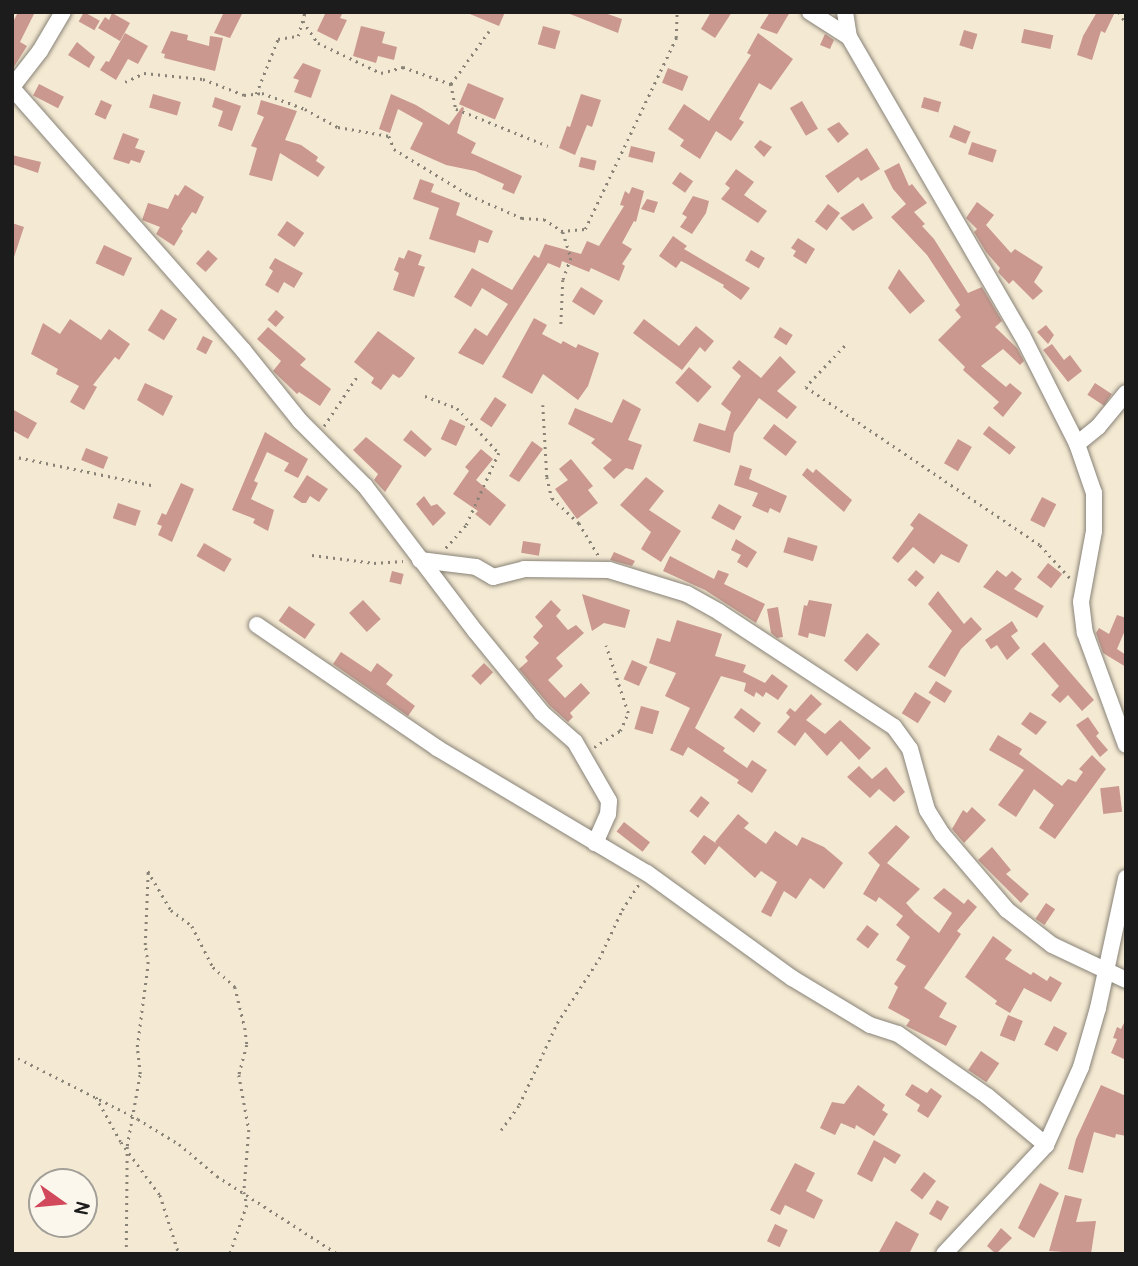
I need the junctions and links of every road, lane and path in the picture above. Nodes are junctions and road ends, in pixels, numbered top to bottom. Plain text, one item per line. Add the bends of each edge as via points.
1 (63, 12) edge
2 (305, 12) edge
3 (677, 12) edge
4 (810, 12) edge
5 (845, 12) edge
6 (1119, 12) edge
7 (303, 21) junction
8 (1126, 23) edge
9 (489, 31) dead end
10 (849, 37) junction
11 (125, 82) dead end
12 (451, 84) junction
13 (12, 88) edge
14 (256, 94) junction
15 (548, 146) dead end
16 (561, 231) junction
17 (561, 325) dead end
18 (845, 346) dead end
19 (358, 375) dead end
20 (1126, 393) edge
21 (425, 396) dead end
22 (543, 405) dead end
23 (317, 438) junction
24 (1076, 444) junction
25 (12, 456) edge
26 (156, 486) dead end
27 (312, 555) dead end
28 (426, 561) junction
29 (609, 570) junction
30 (1082, 592) junction
31 (257, 625) dead end
32 (606, 646) dead end
33 (1126, 745) edge
34 (583, 755) junction
35 (595, 843) junction
36 (647, 873) junction
37 (1126, 878) edge
38 (1108, 970) junction
39 (1126, 980) edge
40 (12, 1055) edge
41 (96, 1097) junction
42 (501, 1130) dead end
43 (1046, 1145) junction
44 (245, 1194) junction
45 (125, 1254) edge
46 (179, 1254) edge
47 (230, 1254) edge
48 (338, 1254) edge
49 (944, 1254) edge

1 - 13 street
2 - 7 path
3 - 16 path via 676,38 653,92 584,229
4 - 10 street
5 - 10 street
6 - 8 path
7 - 12 path via 318,43 381,73 403,67
7 - 14 path via 298,36 278,39
9 - 12 path
10 - 24 street via 1022,334
11 - 14 path via 144,74 203,79 244,95
12 - 15 path via 456,109
13 - 23 street
14 - 16 path via 305,109 338,127 388,136 394,149 469,195 522,218 544,219
16 - 17 path via 571,258 563,280
18 - 30 path via 806,387 1040,545
19 - 23 path
20 - 24 street via 1098,427
21 - 28 path via 457,408 499,453 466,526
22 - 29 path via 552,498 579,523
23 - 28 street via 365,486
24 - 30 street via 1094,493 1094,531
25 - 26 path
27 - 28 path via 374,563
28 - 29 street via 476,567 493,577 524,569
28 - 34 street via 542,713
29 - 38 street via 687,594 894,727 910,749 927,810 984,884 1040,938
30 - 33 street via 1085,634
31 - 35 street via 438,748
32 - 34 path via 628,713 620,731
34 - 35 street via 609,804
35 - 36 street
36 - 42 path via 557,1023 519,1105
36 - 43 street via 792,978 870,1025 898,1034 987,1096
37 - 38 street
38 - 39 street
38 - 43 street via 1081,1067
40 - 41 path
41 - 44 path via 179,1144
41 - 46 path via 121,1142 160,1195
43 - 49 street
44 - 45 path via 248,1130 239,1075 247,1045 235,987 213,967 192,926 171,910 148,872 148,964 137,1047 141,1074 127,1146
44 - 47 path via 247,1209
44 - 48 path

